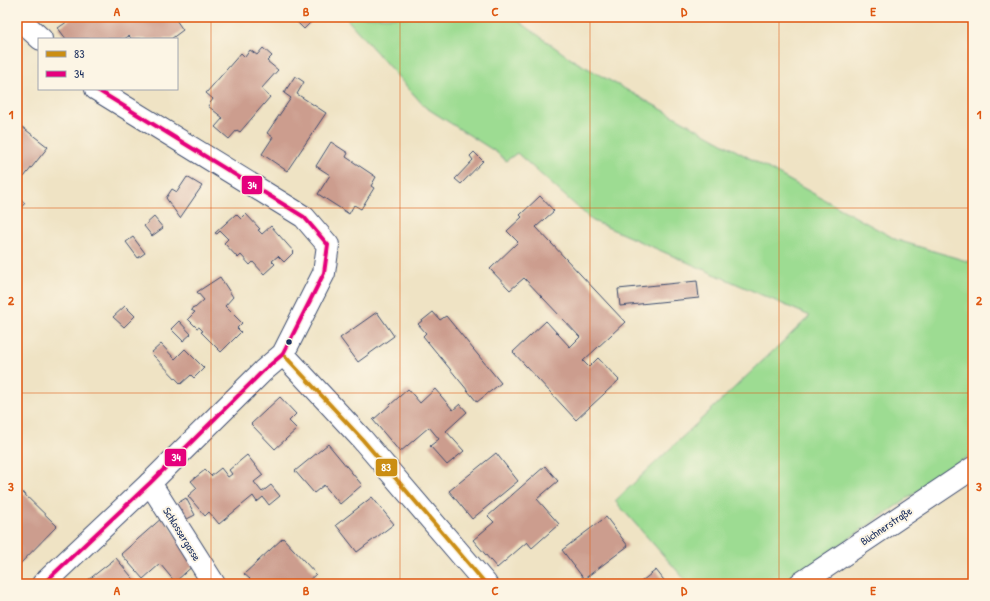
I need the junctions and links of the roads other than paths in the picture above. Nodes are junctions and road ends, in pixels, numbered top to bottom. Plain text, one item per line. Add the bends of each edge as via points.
1 (20, 19) edge
2 (40, 38) edge
3 (98, 90) edge
4 (283, 354) junction
5 (973, 468) edge
6 (150, 483) junction
7 (43, 584) edge
8 (214, 584) edge
9 (486, 584) edge
10 (800, 584) edge

1 - 2 street
3 - 4 street via 304,217 328,244 324,273
4 - 6 street
4 - 9 street via 362,439
5 - 10 street, Büchnerstraße
6 - 7 street
6 - 8 street, Schlossergasse

